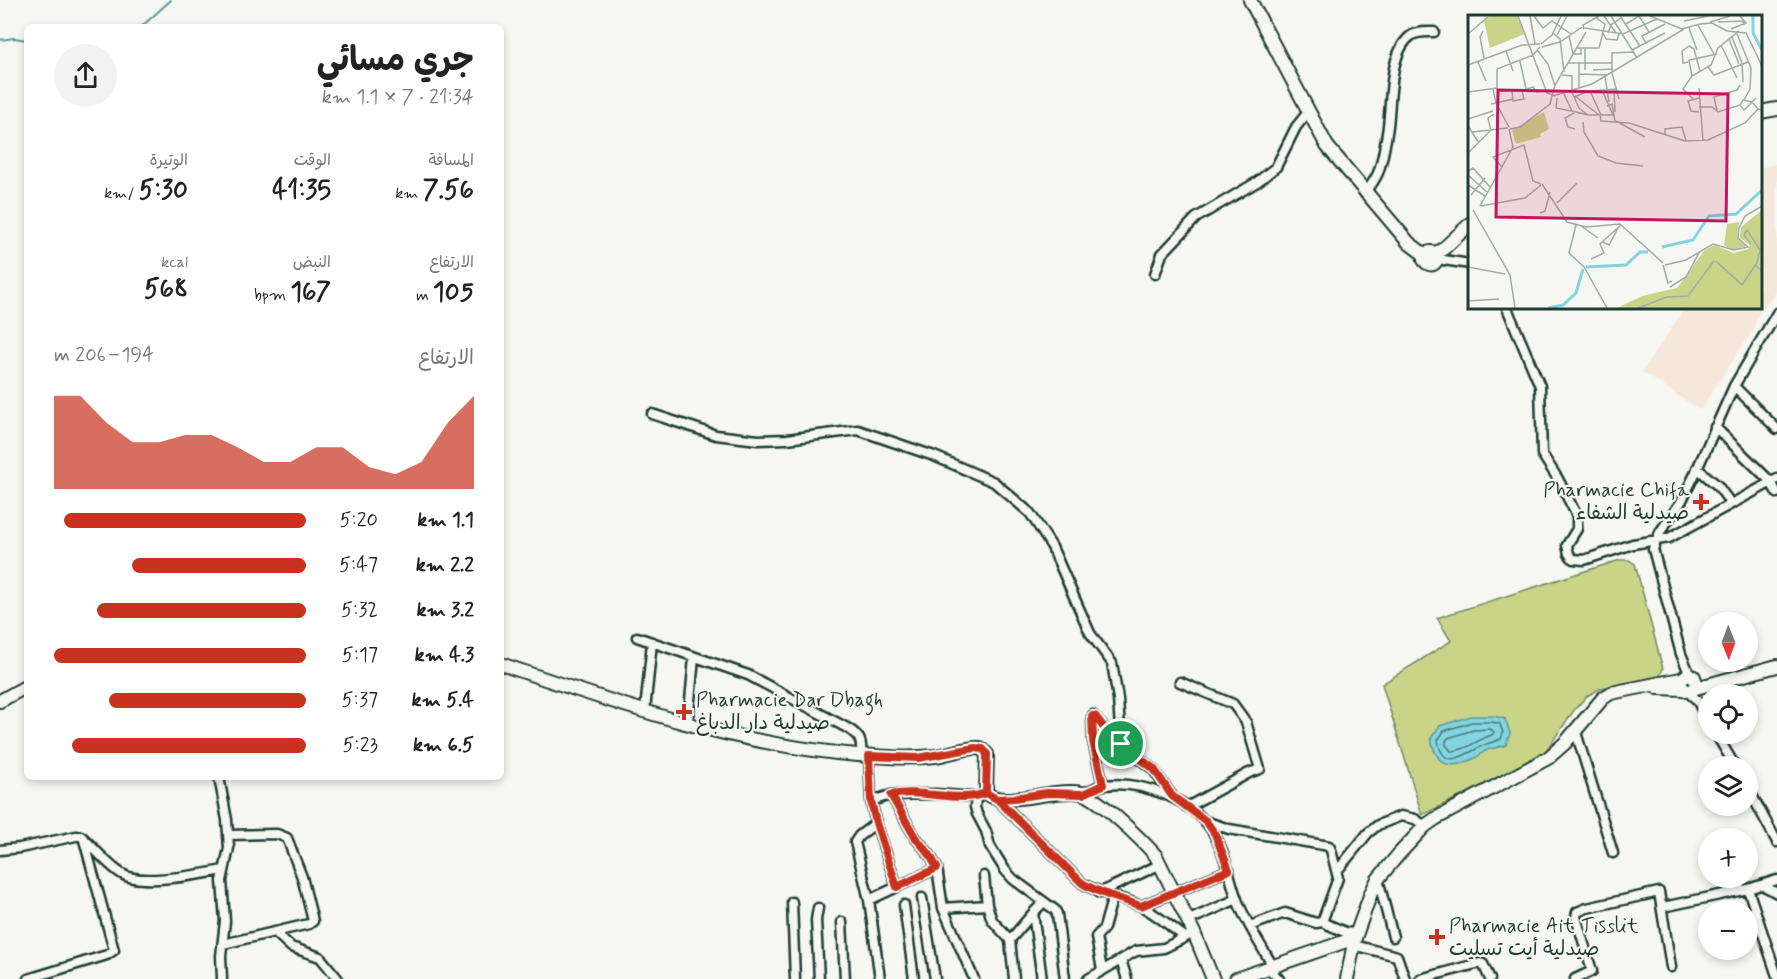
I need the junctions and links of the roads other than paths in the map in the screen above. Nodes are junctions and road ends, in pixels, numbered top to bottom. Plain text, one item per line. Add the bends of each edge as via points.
1 (1251, 0) edge
2 (1434, 32) dead end
3 (1777, 109) edge
4 (1308, 112) junction
5 (1762, 112) edge
6 (1365, 194) junction
7 (1468, 226) edge
8 (1432, 256) junction
9 (1468, 264) edge
10 (1155, 274) dead end
11 (1508, 309) edge
12 (1777, 313) edge
13 (1734, 386) junction
14 (652, 414) dead end
15 (1715, 427) junction
16 (1777, 429) edge
17 (1697, 468) junction
18 (1774, 481) edge
19 (1777, 493) edge
20 (1731, 504) junction
21 (1656, 539) junction
22 (637, 637) dead end
23 (652, 642) junction
24 (694, 658) junction
25 (504, 665) edge
26 (1777, 666) edge
27 (1180, 682) dead end
28 (1690, 685) junction
29 (24, 688) edge
30 (0, 700) edge
31 (1698, 701) edge
32 (645, 711) junction
33 (688, 722) junction
34 (1575, 729) junction
35 (1121, 744) junction
36 (865, 756) junction
37 (219, 780) edge
38 (1103, 785) junction
39 (1083, 794) junction
40 (891, 795) junction
41 (987, 796) junction
42 (1172, 796) junction
43 (871, 801) junction
44 (1187, 807) junction
45 (1758, 807) edge
46 (1206, 821) junction
47 (876, 823) junction
48 (1425, 826) junction
49 (228, 835) junction
50 (84, 839) junction
51 (1777, 842) edge
52 (0, 850) edge
53 (1613, 853) dead end
54 (1161, 864) junction
55 (937, 868) junction
56 (224, 870) junction
57 (1229, 870) junction
58 (1337, 871) junction
59 (984, 876) dead end
60 (1378, 879) junction
61 (1777, 880) edge
62 (897, 887) junction
63 (1748, 889) junction
64 (1772, 889) edge
65 (1174, 892) junction
66 (1099, 893) junction
67 (1113, 896) junction
68 (922, 898) dead end
69 (1237, 899) junction
70 (869, 900) junction
71 (792, 902) dead end
72 (1044, 902) junction
73 (904, 905) dead end
74 (987, 905) junction
75 (1141, 906) junction
76 (1663, 907) junction
77 (818, 908) dead end
78 (943, 908) junction
79 (1033, 913) junction
80 (1187, 921) junction
81 (842, 922) dead end
82 (1322, 922) junction
83 (1250, 926) junction
84 (276, 933) junction
85 (1190, 935) junction
86 (1393, 937) dead end
87 (1010, 940) junction
88 (1354, 941) junction
89 (223, 944) junction
90 (1121, 960) junction
91 (1271, 967) junction
92 (1671, 967) dead end
93 (1102, 970) junction
94 (1777, 976) edge
95 (1245, 978) edge
96 (28, 979) edge
97 (222, 979) edge
98 (338, 979) edge
99 (795, 979) edge
100 (819, 979) edge
101 (845, 979) edge
102 (880, 979) edge
103 (914, 979) edge
104 (935, 979) edge
105 (974, 979) edge
106 (1014, 979) edge
107 (1042, 979) edge
108 (1065, 979) edge
109 (1088, 979) edge
110 (1127, 979) edge
111 (1213, 979) edge
112 (1279, 979) edge
113 (1347, 979) edge
114 (1405, 979) edge
115 (1420, 979) edge
116 (1491, 979) edge
117 (1575, 979) edge

1 - 4 street
2 - 6 street via 1413,34 1401,48 1379,171
3 - 5 street
4 - 6 street via 1327,146
4 - 10 street via 1276,167 1196,218 1162,254
6 - 8 street via 1409,243
7 - 8 street
8 - 9 street
11 - 21 street via 1540,386 1542,454 1577,516 1577,529 1568,545 1572,559 1584,560
12 - 13 street
13 - 15 street
13 - 16 street
14 - 35 street via 716,435 750,439 858,430 994,482 1030,513 1052,547 1090,633 1112,663
15 - 17 street
15 - 18 street
17 - 20 street
17 - 21 street via 1681,502
18 - 19 street
18 - 20 street
20 - 21 street via 1669,538
21 - 28 street via 1653,556
22 - 23 street
23 - 24 street
23 - 32 street
24 - 33 street
24 - 36 street via 748,675 849,729 862,742
25 - 32 street
26 - 28 street
27 - 44 street via 1233,704 1246,722 1260,769
28 - 31 street
28 - 34 street via 1617,691 1603,698
29 - 30 street
32 - 33 street
33 - 36 street via 761,742
34 - 48 street via 1548,758
34 - 53 street
35 - 38 street via 1092,716
35 - 42 street via 1154,769
36 - 41 street via 918,758 980,748 987,754
36 - 43 street
37 - 49 street
38 - 39 street
38 - 42 street via 1139,787
39 - 41 street
39 - 54 street via 1105,808
40 - 41 street
40 - 43 street
40 - 55 street
41 - 66 street via 1082,883
41 - 72 street via 975,807 995,855 1014,879
42 - 44 street
43 - 47 street
44 - 46 street
45 - 51 street
46 - 57 street
46 - 58 street via 1229,829 1329,846
47 - 62 street
47 - 70 street via 855,842
48 - 58 street via 1401,816 1378,825
48 - 60 street
49 - 56 street
49 - 84 street via 277,834 290,842 313,921
50 - 52 street via 76,836
50 - 56 street via 128,877 147,879
50 - 96 street via 114,950 107,956
54 - 65 street
54 - 66 street
55 - 62 street
55 - 78 street
56 - 89 street
57 - 65 street
57 - 69 street
58 - 82 street
59 - 74 street
60 - 86 street
60 - 88 street
61 - 64 street
62 - 70 street
63 - 64 street
63 - 76 street
63 - 94 street
65 - 75 street
65 - 80 street
66 - 67 street
67 - 75 street
67 - 93 street via 1104,927 1096,938
68 - 104 street
69 - 80 street
69 - 83 street
70 - 102 street
71 - 99 street
72 - 79 street
72 - 108 street via 1057,914
73 - 103 street
74 - 78 street
74 - 87 street via 994,924
75 - 85 street
76 - 92 street
76 - 117 street via 1659,892 1579,911 1576,917 1592,971
77 - 100 street
78 - 105 street
79 - 87 street
79 - 107 street
80 - 85 street
81 - 101 street
82 - 83 street via 1285,913
82 - 88 street via 1345,932
83 - 91 street
84 - 89 street
84 - 98 street via 291,947 320,957
85 - 90 street via 1164,948 1136,951
85 - 111 street
87 - 106 street
88 - 91 street
88 - 113 street
88 - 114 street via 1397,957
89 - 97 street
90 - 93 street
90 - 110 street
91 - 95 street
91 - 112 street
93 - 109 street
115 - 116 street via 1480,963

